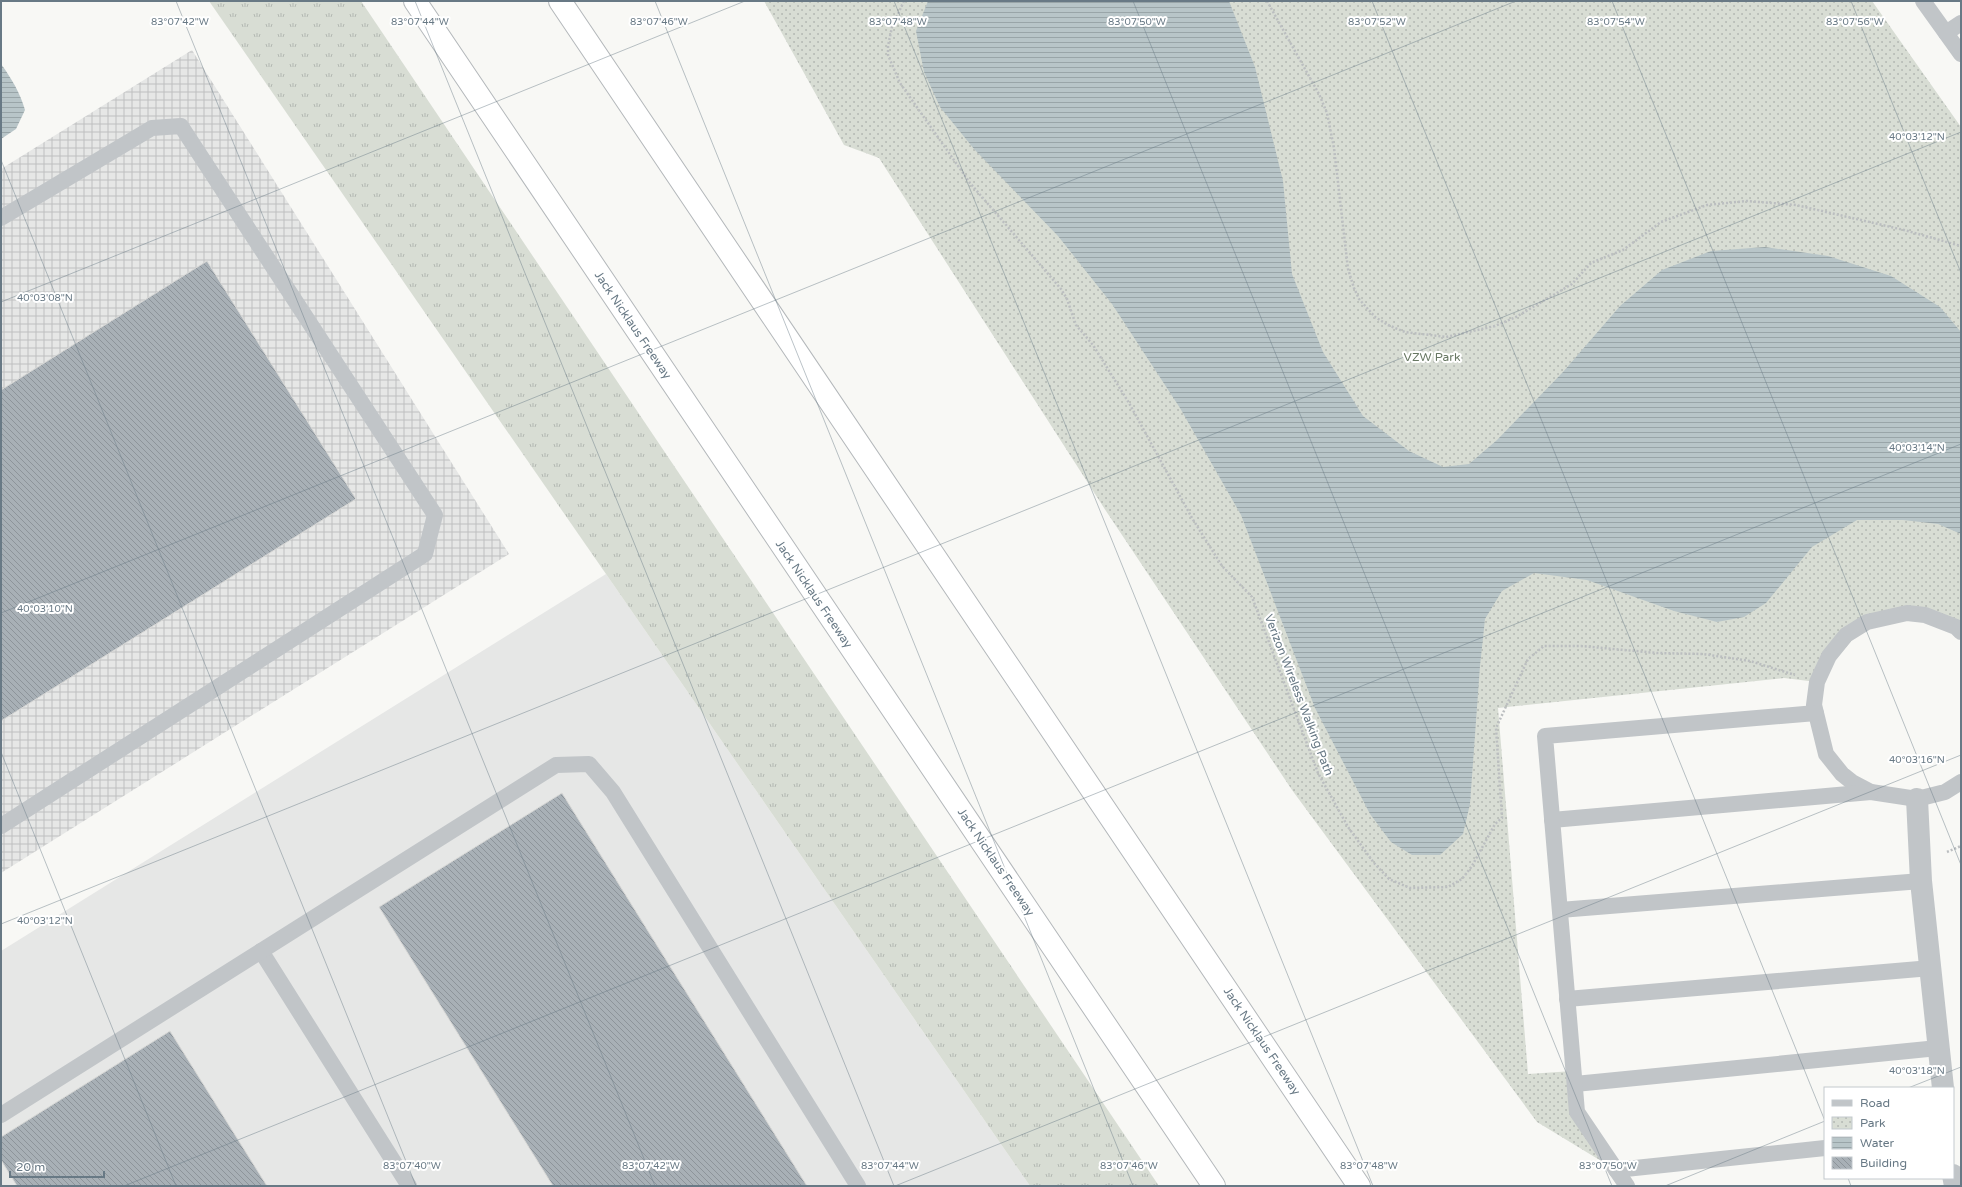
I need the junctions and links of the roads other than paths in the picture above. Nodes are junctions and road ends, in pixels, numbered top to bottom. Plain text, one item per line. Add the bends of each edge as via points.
1 (415, 1) edge
2 (560, 1) edge
3 (1924, 1) edge
4 (1961, 23) edge
5 (1946, 33) junction
6 (1961, 54) edge
7 (1, 218) edge
8 (1961, 632) edge
9 (1816, 713) junction
10 (1961, 782) edge
11 (1871, 792) junction
12 (1917, 799) junction
13 (1552, 820) junction
14 (1, 826) edge
15 (1921, 881) junction
16 (1560, 910) junction
17 (262, 951) junction
18 (1931, 968) junction
19 (1568, 998) junction
20 (1938, 1048) junction
21 (1574, 1084) junction
22 (1943, 1087) edge
23 (1, 1115) edge
24 (1824, 1148) edge
25 (1616, 1170) junction
26 (409, 1186) edge
27 (858, 1186) edge
28 (1214, 1186) edge
29 (1359, 1186) edge
30 (1627, 1186) edge

1 - 28 highway, Jack Nicklaus Freeway
2 - 29 highway, Jack Nicklaus Freeway
3 - 5 lane
4 - 5 lane
5 - 6 lane
7 - 14 lane via 152,128 181,126 435,515 425,554
8 - 9 lane via 1956,627 1925,615 1907,613 1867,622 1846,635 1829,656 1817,682 1814,705
9 - 11 lane via 1826,754 1842,774
9 - 13 lane via 1545,736
10 - 12 lane via 1945,792
11 - 12 lane
11 - 13 lane
12 - 15 street
13 - 16 lane
15 - 16 lane
15 - 18 street
16 - 19 lane
17 - 23 lane
17 - 26 lane
17 - 27 lane via 556,765 590,764 613,792
18 - 19 lane
18 - 20 street
19 - 21 lane
20 - 21 lane
20 - 22 street
21 - 25 lane via 1577,1112
24 - 25 lane
25 - 30 lane

